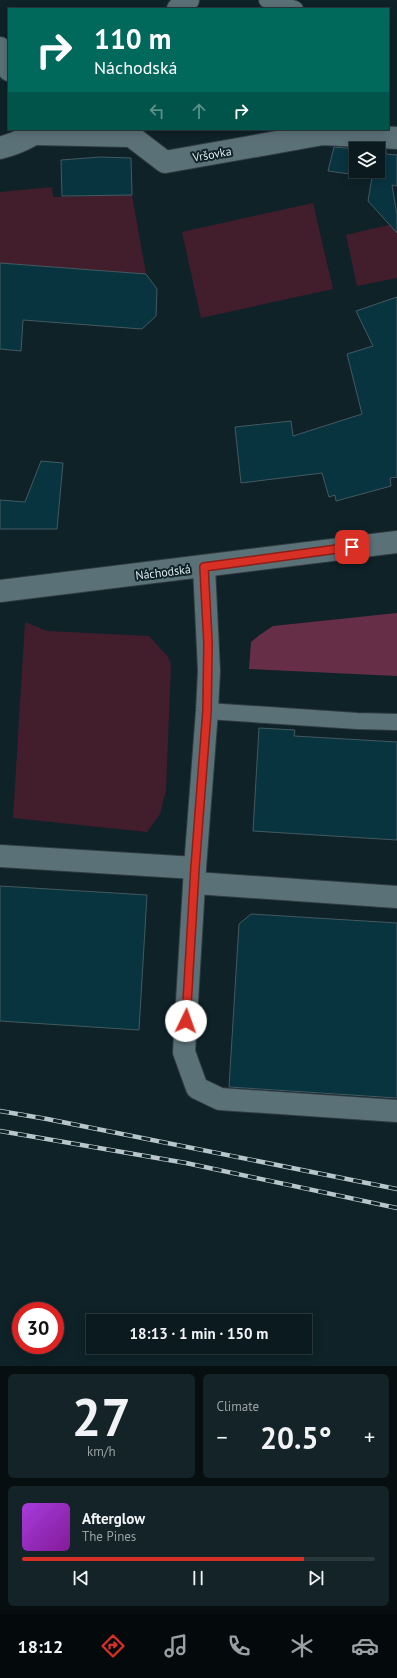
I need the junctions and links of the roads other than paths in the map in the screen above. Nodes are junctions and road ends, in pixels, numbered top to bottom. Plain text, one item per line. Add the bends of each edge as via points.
1 (188, 0) edge
2 (267, 0) edge
3 (179, 8) edge
4 (292, 8) edge
5 (0, 48) edge
6 (8, 68) edge
7 (36, 131) edge
8 (397, 138) edge
9 (0, 148) edge
10 (397, 542) edge
11 (204, 567) junction
12 (0, 591) edge
13 (207, 711) junction
14 (397, 722) edge
15 (0, 856) edge
16 (195, 876) junction
17 (397, 897) edge
18 (397, 1111) edge

1 - 3 street
2 - 4 lane
5 - 6 street
7 - 8 street, Vršovka via 131,136 165,162 323,134
7 - 9 street via 16,143
10 - 11 street, Náchodská
11 - 12 street, Náchodská
11 - 13 street via 208,643
13 - 14 lane
13 - 16 street
15 - 16 street
16 - 17 street
16 - 18 street via 184,1052 197,1088 220,1099

